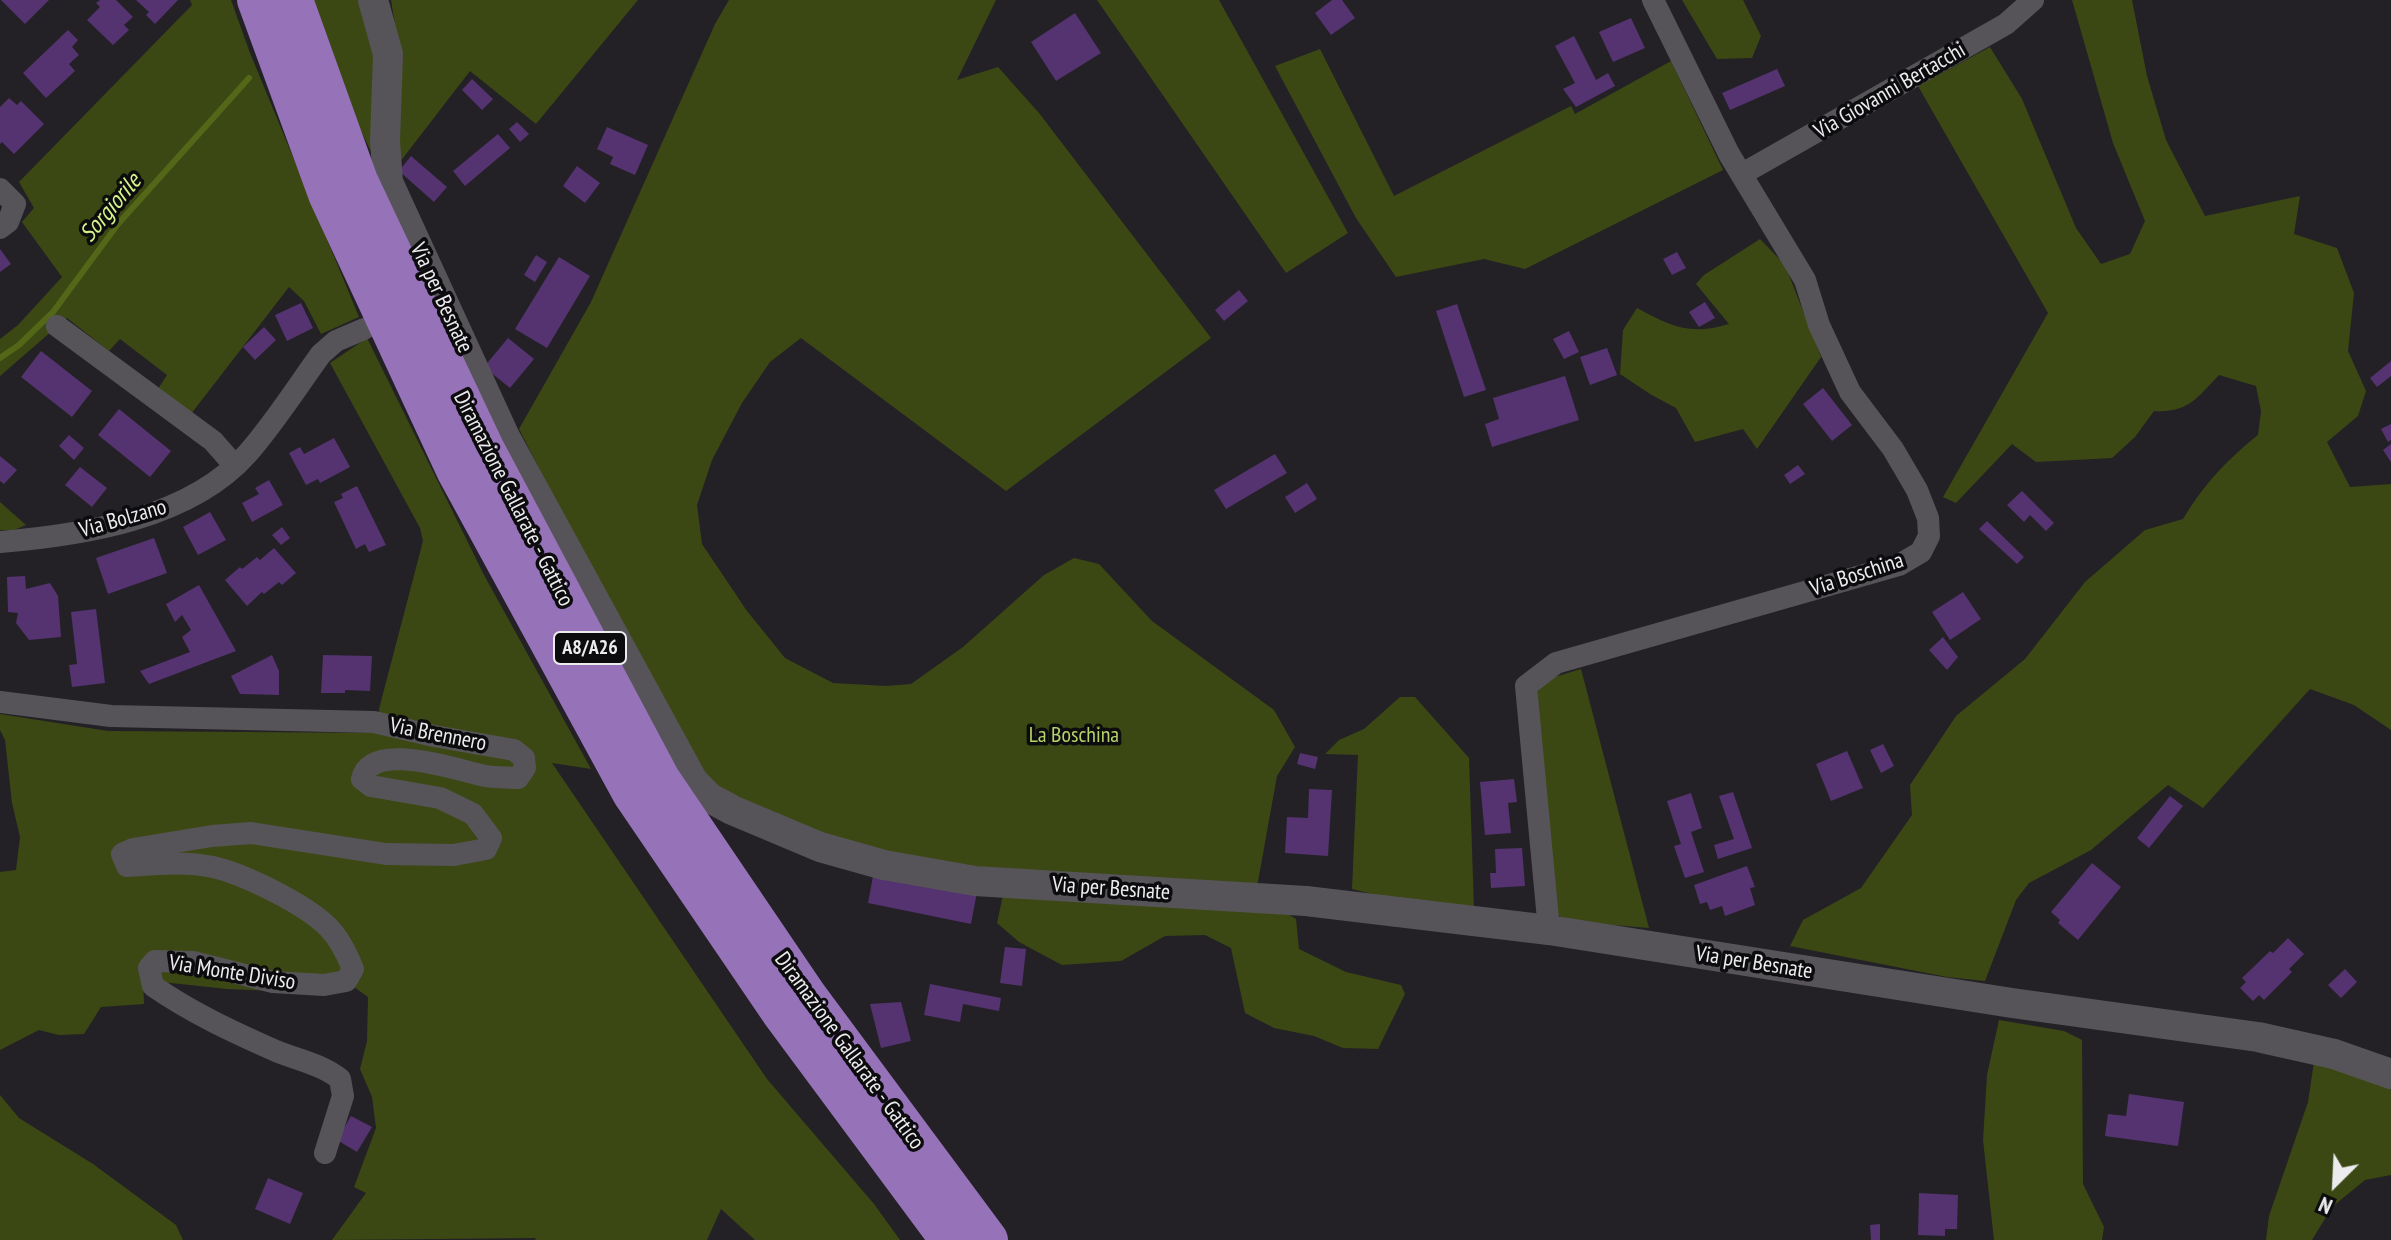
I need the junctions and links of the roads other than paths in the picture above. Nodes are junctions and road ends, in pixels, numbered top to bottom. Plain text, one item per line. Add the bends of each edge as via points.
1 (257, 0) edge
2 (293, 0) edge
3 (373, 0) edge
4 (1653, 0) edge
5 (2033, 0) edge
6 (1742, 174) junction
7 (7, 197) edge
8 (0, 228) edge
9 (57, 326) dead end
10 (364, 329) dead end
11 (235, 466) junction
12 (0, 542) edge
13 (0, 702) edge
14 (486, 849) joint
15 (1549, 930) junction
16 (2391, 1074) edge
17 (325, 1153) dead end
18 (950, 1240) edge
19 (988, 1240) edge

1 - 18 highway, Diramazione Gallarate - Gattico / A8/A26 via 328,194 457,472 632,793 781,1012
2 - 19 highway, Diramazione Gallarate - Gattico / A8/A26 via 358,181 485,450 660,779 807,996
3 - 15 street, Via per Besnate via 388,54 388,182 438,306 693,781 710,798 820,847 975,881 1306,901
4 - 6 street, Via Boschina
5 - 6 street, Via Giovanni Bertacchi via 2006,24
6 - 15 street, Via Boschina via 1805,280 1850,392 1917,490 1929,536 1921,552 1899,565 1556,663 1526,686
7 - 8 street via 8,222
9 - 11 street via 213,441
10 - 11 street, Via Bolzano via 321,354
11 - 12 street, Via Bolzano via 205,490 172,506 60,536
13 - 14 street, Via Brennero via 111,716 374,722 514,750 524,758 518,778 401,757 369,764 364,771 362,779 371,786 440,798 473,814 491,838
14 - 17 street, Via Monte Diviso via 454,855 386,854 251,833 189,839 122,854 127,866 213,867 257,884 327,926 345,950 353,969 346,981 324,985 273,982 193,962 155,961 149,968 153,986 170,999 340,1079 343,1096
15 - 16 street, Via per Besnate via 2258,1037

